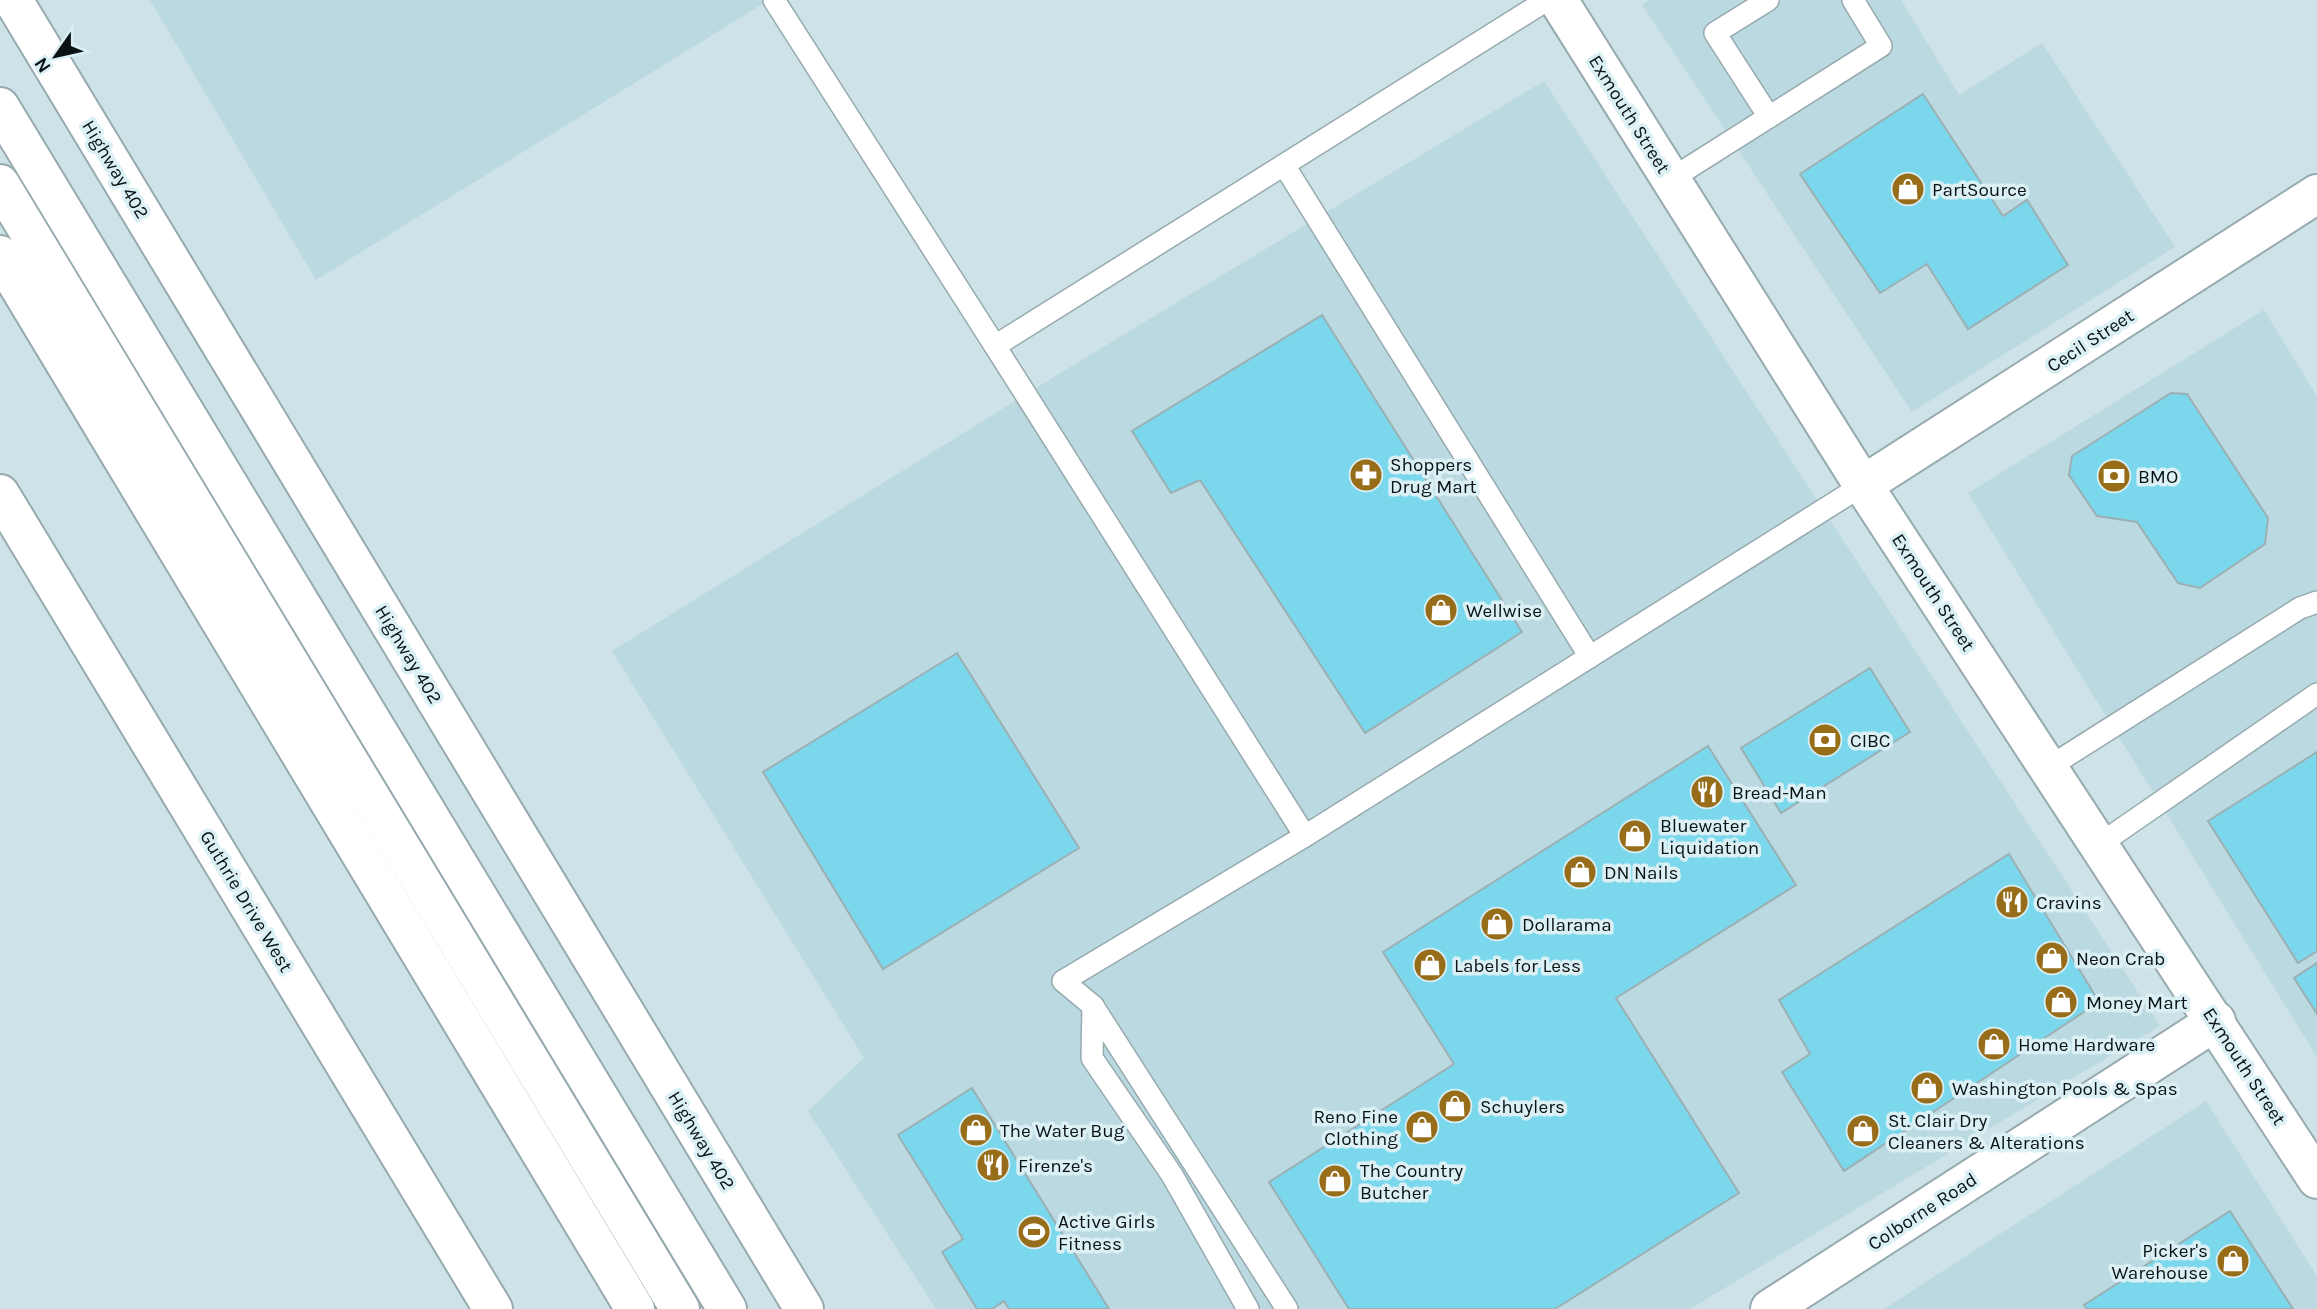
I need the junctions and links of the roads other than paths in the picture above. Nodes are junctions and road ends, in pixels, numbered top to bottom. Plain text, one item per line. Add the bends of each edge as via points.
1 (13, 0) edge
2 (774, 0) edge
3 (1547, 0) edge
4 (1558, 0) edge
5 (1768, 0) edge
6 (1853, 0) edge
7 (0, 107) edge
8 (1769, 117) junction
9 (1284, 165) junction
10 (1671, 180) junction
11 (0, 184) edge
12 (2317, 194) edge
13 (0, 255) edge
14 (995, 346) junction
15 (1863, 485) junction
16 (0, 494) edge
17 (2317, 602) edge
18 (1590, 657) junction
19 (2317, 694) edge
20 (2049, 767) junction
21 (1305, 836) junction
22 (2100, 844) junction
23 (1093, 1006) junction
24 (2216, 1021) junction
25 (2317, 1179) edge
26 (493, 1309) edge
27 (635, 1309) edge
28 (681, 1309) edge
29 (727, 1309) edge
30 (804, 1309) edge
31 (1248, 1309) edge
32 (1287, 1309) edge
33 (1770, 1309) edge

1 - 30 main road, Highway 402
2 - 14 lane
3 - 9 lane
4 - 10 main road, Exmouth Street
5 - 8 lane via 1715,33
6 - 8 lane via 1881,46
7 - 29 main road
8 - 10 lane
9 - 14 lane
9 - 18 lane
10 - 15 main road, Exmouth Street
11 - 28 main road
12 - 15 main road, Cecil Street
13 - 27 main road
14 - 21 lane
15 - 18 lane
15 - 20 main road, Exmouth Street
16 - 26 main road, Guthrie Drive West
17 - 20 lane via 2300,608
18 - 21 lane
19 - 22 lane
20 - 22 main road, Exmouth Street
21 - 23 lane via 1063,981
22 - 24 main road, Exmouth Street
23 - 31 lane via 1092,1058 1172,1175
23 - 32 lane
24 - 25 main road, Exmouth Street
24 - 33 main road, Colborne Road

